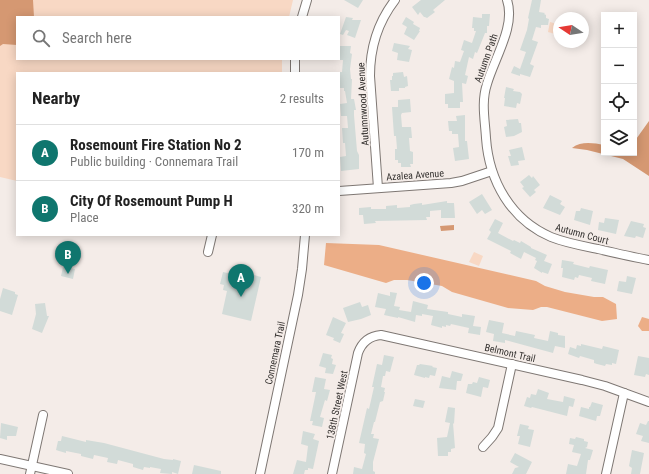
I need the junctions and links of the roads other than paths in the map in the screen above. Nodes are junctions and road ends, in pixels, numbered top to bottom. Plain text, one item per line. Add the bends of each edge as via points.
1 (307, 0) edge
2 (395, 0) edge
3 (507, 0) edge
4 (302, 16) edge
5 (295, 60) edge
6 (295, 72) edge
7 (492, 171) junction
8 (378, 188) junction
9 (340, 191) edge
10 (212, 236) edge
11 (305, 236) edge
12 (208, 252) dead end
13 (649, 260) edge
14 (365, 341) joint
15 (512, 364) junction
16 (624, 393) junction
17 (649, 402) edge
18 (43, 414) dead end
19 (483, 447) dead end
20 (0, 459) edge
21 (31, 470) edge
22 (68, 474) edge
23 (260, 474) edge
24 (332, 474) edge
25 (606, 474) edge

1 - 4 street
2 - 8 street, Autumnwood Avenue via 375,37 370,62
3 - 7 street, Autumn Path via 508,26 484,98 487,148
5 - 6 street
7 - 8 street, Azalea Avenue via 456,182
7 - 13 street, Autumn Court via 508,203 521,217 540,230 562,241
8 - 9 street, Azalea Avenue
10 - 12 street
11 - 23 street, Connemara Trail via 298,295
14 - 15 street, Belmont Trail via 372,336 382,336
14 - 24 street, 138th Street West via 358,353
15 - 16 street, Belmont Trail via 592,382
15 - 19 street via 498,428
16 - 17 street, Belmont Trail
16 - 25 street
18 - 21 street
20 - 21 street
21 - 22 street

